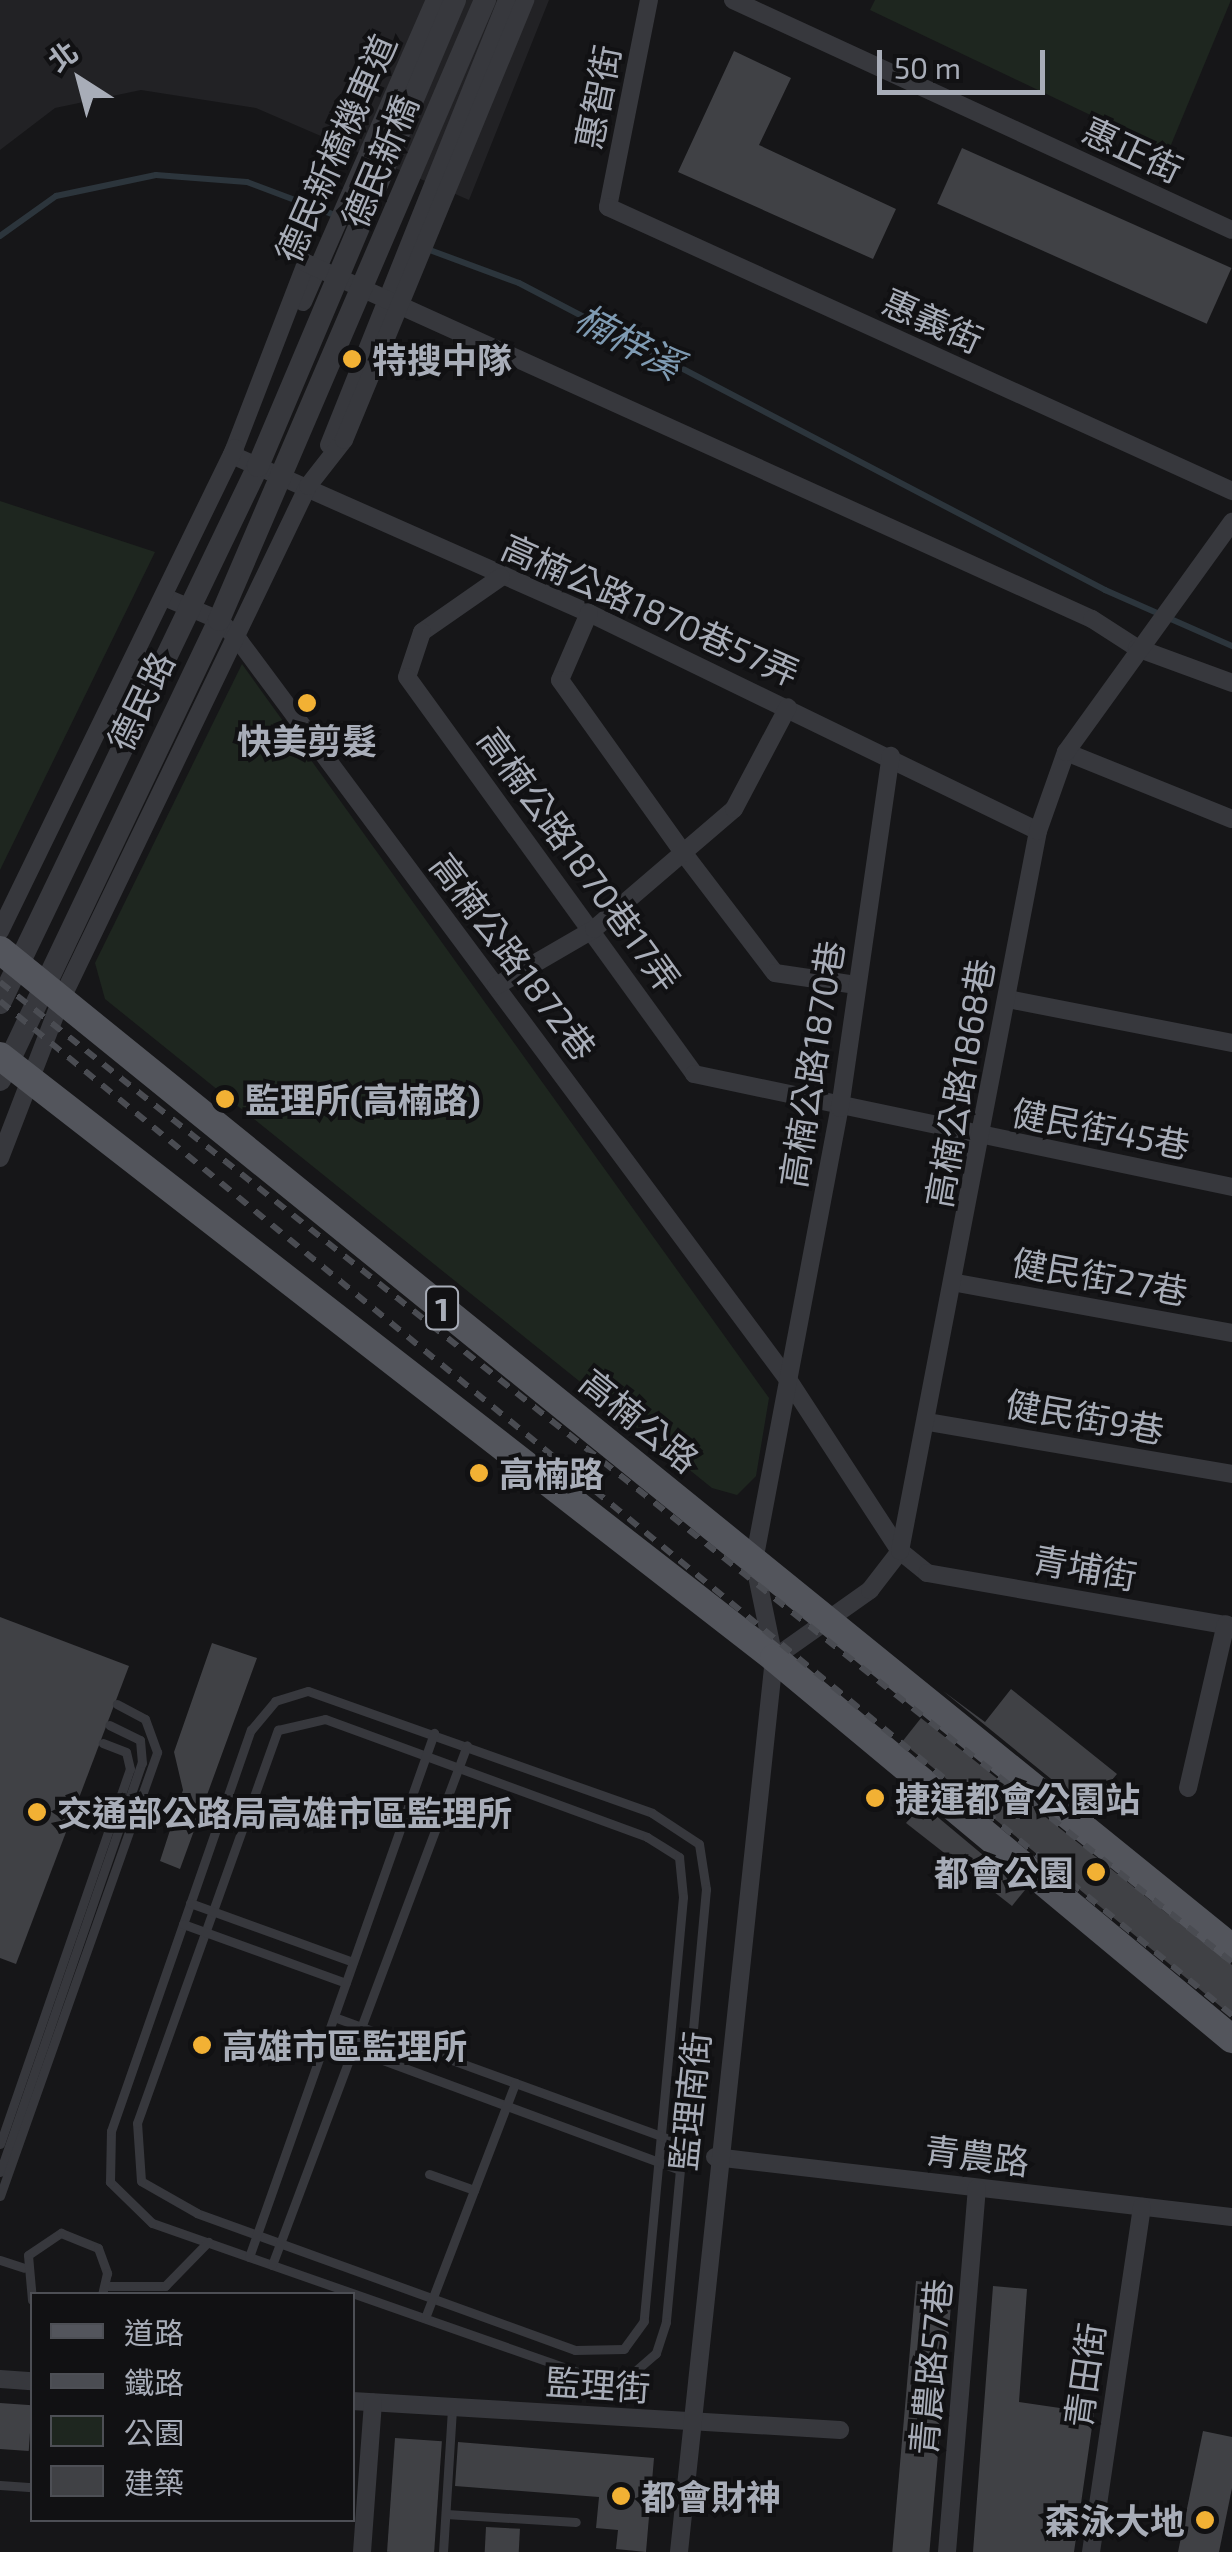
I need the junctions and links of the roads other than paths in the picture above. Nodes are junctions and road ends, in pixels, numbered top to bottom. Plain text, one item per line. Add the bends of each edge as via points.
1 (435, 0) edge
2 (455, 0) edge
3 (485, 0) edge
4 (507, 0) edge
5 (526, 0) edge
6 (650, 0) edge
7 (734, 0) edge
8 (608, 208) joint
9 (1232, 230) edge
10 (402, 304) junction
11 (304, 328) junction
12 (338, 349) joint
13 (232, 455) junction
14 (323, 462) junction
15 (258, 466) junction
16 (282, 476) junction
17 (308, 486) junction
18 (1232, 491) edge
19 (1232, 522) edge
20 (501, 577) junction
21 (164, 598) junction
22 (189, 606) junction
23 (589, 613) junction
24 (218, 620) junction
25 (240, 642) junction
26 (1137, 648) junction
27 (1232, 683) edge
28 (788, 707) junction
29 (1066, 752) junction
30 (891, 756) junction
31 (1232, 819) edge
32 (1038, 831) junction
33 (684, 855) junction
34 (594, 929) junction
35 (0, 931) edge
36 (9, 958) edge
37 (856, 985) junction
38 (496, 986) junction
39 (52, 992) junction
40 (1008, 999) junction
41 (0, 1003) edge
42 (1232, 1043) edge
43 (8, 1069) edge
44 (840, 1108) junction
45 (981, 1137) junction
46 (0, 1158) edge
47 (1232, 1187) edge
48 (957, 1283) junction
49 (1232, 1332) edge
50 (788, 1381) junction
51 (928, 1422) junction
52 (1232, 1474) edge
53 (900, 1550) junction
54 (754, 1561) junction
55 (927, 1573) joint
56 (822, 1616) junction
57 (1229, 1625) edge
58 (774, 1658) junction
59 (118, 1704) dead end
60 (109, 1724) dead end
61 (434, 1733) junction
62 (102, 1743) dead end
63 (466, 1744) junction
64 (426, 1756) junction
65 (458, 1768) junction
66 (1188, 1788) dead end
67 (190, 1904) junction
68 (213, 1912) junction
69 (183, 1924) junction
70 (206, 1932) junction
71 (1232, 1948) edge
72 (353, 1962) junction
73 (346, 1983) junction
74 (334, 2018) junction
75 (361, 2027) junction
76 (326, 2039) junction
77 (1232, 2039) edge
78 (353, 2049) junction
79 (515, 2083) junction
80 (506, 2106) junction
81 (661, 2136) junction
82 (0, 2144) edge
83 (682, 2144) junction
84 (715, 2157) junction
85 (658, 2162) junction
86 (680, 2170) junction
87 (0, 2172) edge
88 (429, 2174) dead end
89 (977, 2188) junction
90 (474, 2190) junction
91 (0, 2196) edge
92 (1142, 2207) junction
93 (1232, 2217) edge
94 (257, 2235) junction
95 (208, 2242) junction
96 (280, 2243) junction
97 (249, 2257) junction
98 (0, 2260) edge
99 (272, 2265) junction
100 (24, 2268) junction
101 (104, 2290) edge
102 (30, 2292) edge
103 (350, 2292) edge
104 (355, 2294) edge
105 (433, 2298) junction
106 (425, 2318) junction
107 (0, 2378) edge
108 (30, 2380) edge
109 (355, 2401) edge
110 (373, 2402) junction
111 (452, 2408) junction
112 (689, 2423) junction
113 (840, 2430) dead end
114 (0, 2485) edge
115 (30, 2488) edge
116 (446, 2514) junction
117 (576, 2522) dead end
118 (362, 2552) edge
119 (443, 2552) edge
120 (679, 2552) edge
121 (947, 2552) edge
122 (1091, 2552) edge

1 - 11 street, 德民新橋機車道
2 - 11 street, 德民新橋
3 - 12 street, 德民新橋
4 - 14 street
5 - 10 street
6 - 8 street, 惠智街
7 - 9 street, 惠正街
8 - 18 street, 惠義街
10 - 13 street via 306,263
10 - 14 street via 344,440
10 - 26 street via 1092,618
11 - 13 street, 德民新橋機車道
11 - 15 street, 德民路
12 - 16 street, 德民路
13 - 15 street, 高楠公路1870巷57弄
13 - 21 street, 德民路
14 - 17 street, 德民路
15 - 16 street, 高楠公路1870巷57弄
15 - 22 street, 德民路
16 - 17 street, 高楠公路1870巷57弄
16 - 24 street, 德民路
17 - 20 street, 高楠公路1870巷57弄
17 - 25 street, 德民路
19 - 26 street, 高楠公路1868巷
20 - 23 street, 高楠公路1870巷57弄
20 - 34 street, 高楠公路1870巷17弄 via 422,632 407,677
21 - 22 street, 高楠公路1872巷
21 - 35 street, 德民路
22 - 24 street, 高楠公路1872巷
22 - 36 street, 德民路
23 - 28 street, 高楠公路1870巷57弄
23 - 33 street via 560,680
24 - 25 street, 高楠公路1872巷
24 - 39 street, 德民路
25 - 38 street, 高楠公路1872巷
25 - 39 street, 德民路
26 - 27 street
26 - 29 street, 高楠公路1868巷
28 - 30 street, 高楠公路1870巷57弄
28 - 33 street via 734,809
29 - 31 street
29 - 32 street, 高楠公路1868巷
30 - 32 street, 高楠公路1870巷57弄
30 - 37 street, 高楠公路1870巷
32 - 40 street, 高楠公路1868巷
33 - 34 street
33 - 37 street via 775,973
34 - 38 street
34 - 44 street, 高楠公路1870巷17弄 via 694,1074
36 - 39 main road, 高楠公路 / 1
36 - 41 street, 德民路
37 - 44 street, 高楠公路1870巷
38 - 50 street, 高楠公路1872巷
39 - 43 street, 德民路
39 - 54 main road, 高楠公路 / 1
40 - 42 street
40 - 45 street, 高楠公路1868巷
43 - 46 street, 德民路
43 - 58 main road, 1
44 - 45 street, 健民街45巷
44 - 50 street, 高楠公路1870巷
45 - 47 street, 健民街45巷
45 - 48 street, 高楠公路1868巷
48 - 49 street, 健民街27巷
48 - 51 street, 高楠公路1868巷
50 - 53 street, 高楠公路1872巷
50 - 54 street, 高楠公路1870巷
51 - 52 street, 健民街9巷
51 - 53 street, 高楠公路1868巷
53 - 55 street, 高楠公路1872巷
53 - 56 street via 870,1590
54 - 56 main road, 高楠公路 / 1
54 - 58 street, 監理南街
55 - 57 street, 青埔街
56 - 58 street
56 - 71 main road, 高楠公路 / 1
57 - 66 street
58 - 77 main road, 1
58 - 84 street, 監理南街
59 - 91 lane via 146,1719 156,1752
60 - 87 lane via 134,1734 142,1763
61 - 63 lane
61 - 64 lane
61 - 67 lane via 322,1692 275,1701 251,1730
62 - 82 lane via 126,1752 130,1770
63 - 65 lane
63 - 83 lane via 682,1825 699,1844 706,1889
64 - 65 lane
64 - 68 lane via 325,1719 292,1720 278,1730
64 - 72 lane
65 - 75 lane
65 - 81 lane via 647,1837 679,1858
67 - 68 lane
67 - 69 lane
68 - 70 lane
68 - 72 lane
69 - 70 lane
69 - 95 lane via 106,2160 133,2211
70 - 73 lane
70 - 94 lane via 137,2123 134,2164 151,2194
72 - 73 lane
73 - 74 lane
74 - 75 lane
74 - 76 lane
75 - 78 lane
75 - 79 lane
76 - 78 lane
76 - 94 lane
78 - 80 lane
78 - 96 lane
79 - 80 lane
79 - 81 lane
80 - 85 lane
80 - 90 lane
81 - 83 lane
81 - 85 lane
83 - 86 lane
84 - 89 street, 青農路
84 - 112 street, 監理南街
85 - 86 lane
85 - 105 lane via 644,2321 624,2349 595,2356
86 - 106 lane via 664,2334 626,2378 592,2378
88 - 90 lane
89 - 92 street, 青農路
89 - 121 street, 青農路57巷
90 - 105 lane
92 - 93 street, 青農路
92 - 122 street, 青田街
94 - 96 lane
94 - 97 lane
95 - 97 lane
95 - 101 lane via 166,2286
96 - 99 lane
96 - 105 lane
97 - 99 lane
98 - 100 lane
99 - 103 lane
100 - 101 lane via 36,2244 75,2234 104,2260
100 - 102 lane
104 - 106 lane
105 - 106 lane
107 - 108 street
109 - 110 street, 監理街
110 - 111 street, 監理街
110 - 118 street
111 - 112 street, 監理街
111 - 116 lane
112 - 113 street, 監理街
112 - 120 street, 監理南街
114 - 115 lane
116 - 117 lane
116 - 119 lane

